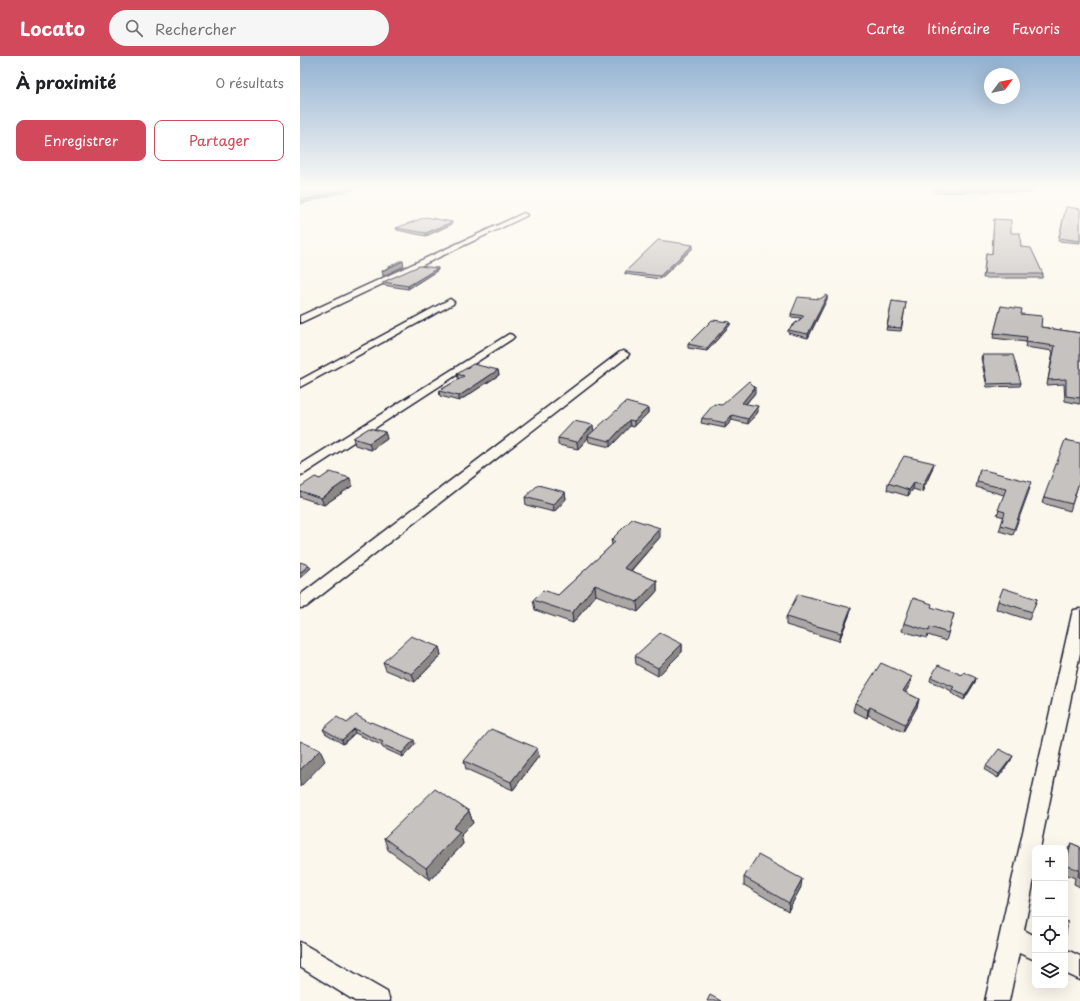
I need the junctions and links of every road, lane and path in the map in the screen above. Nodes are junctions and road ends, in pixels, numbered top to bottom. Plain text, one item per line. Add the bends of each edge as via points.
1 (491, 231) edge
2 (450, 302) dead end
3 (300, 320) edge
4 (509, 337) dead end
5 (624, 354) dead end
6 (300, 384) edge
7 (300, 471) edge
8 (300, 603) edge
9 (1080, 614) edge
10 (1010, 936) junction
11 (1032, 947) edge
12 (300, 954) edge
13 (1068, 962) edge
14 (1080, 968) edge
15 (378, 1001) edge
16 (997, 1001) edge

1 - 3 street
2 - 6 street
4 - 7 street
5 - 8 street
9 - 10 street
10 - 11 street
10 - 16 street
12 - 15 street
13 - 14 street

